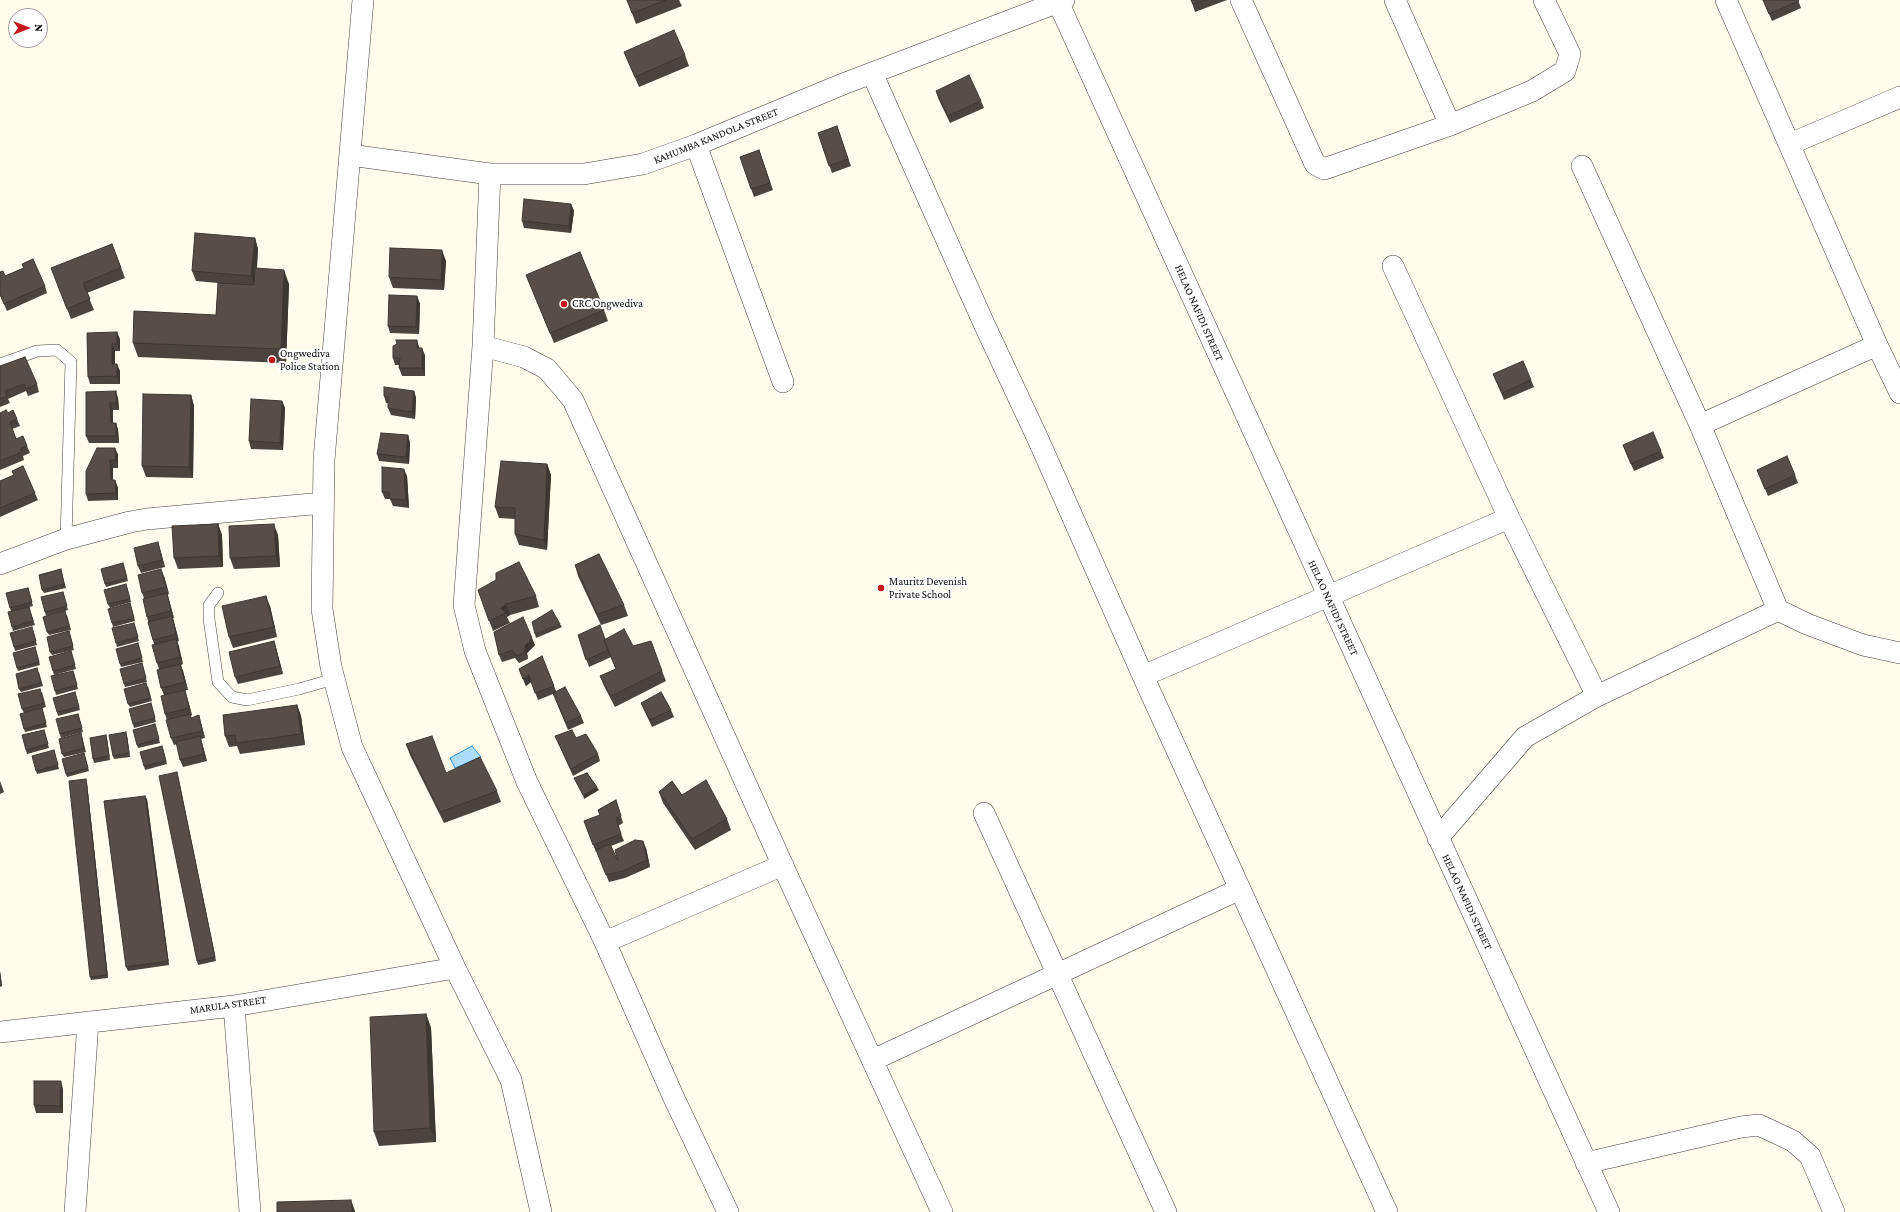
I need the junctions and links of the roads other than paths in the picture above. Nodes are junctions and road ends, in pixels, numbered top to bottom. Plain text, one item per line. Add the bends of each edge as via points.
1 (363, 0) edge
2 (1242, 0) edge
3 (1395, 0) edge
4 (1544, 0) edge
5 (1726, 0) edge
6 (1061, 1) edge
7 (872, 73) junction
8 (1900, 97) edge
9 (1450, 125) junction
10 (1790, 144) junction
11 (696, 145) junction
12 (350, 155) junction
13 (1582, 166) dead end
14 (490, 174) junction
15 (1393, 266) dead end
16 (1877, 345) junction
17 (483, 346) junction
18 (0, 364) edge
19 (783, 382) dead end
20 (1900, 393) edge
21 (1700, 426) junction
22 (323, 503) junction
23 (1509, 518) junction
24 (66, 539) junction
25 (0, 564) edge
26 (218, 594) dead end
27 (1327, 596) junction
28 (1778, 610) junction
29 (1900, 653) edge
30 (1143, 676) junction
31 (334, 679) junction
32 (1597, 696) junction
33 (984, 812) dead end
34 (1438, 838) junction
35 (783, 865) junction
36 (1240, 889) junction
37 (605, 942) junction
38 (455, 968) junction
39 (1057, 974) junction
40 (234, 1006) junction
41 (88, 1022) junction
42 (0, 1032) edge
43 (873, 1060) junction
44 (1586, 1163) junction
45 (75, 1212) edge
46 (250, 1212) edge
47 (542, 1212) edge
48 (728, 1212) edge
49 (942, 1212) edge
50 (1166, 1212) edge
51 (1388, 1212) edge
52 (1609, 1212) edge
53 (1834, 1212) edge

1 - 12 street
2 - 9 street via 1315,164 1324,169
3 - 9 street
4 - 9 street via 1570,54 1565,71 1532,91
5 - 10 street
6 - 7 street, KAHUMBA KANDOLA STREET
6 - 27 street, HELAO NAFIDI STREET
7 - 11 street, KAHUMBA KANDOLA STREET
7 - 30 street
8 - 10 street
10 - 16 street
11 - 14 street, KAHUMBA KANDOLA STREET via 643,164 584,174
11 - 19 street
12 - 14 street, KAHUMBA KANDOLA STREET
12 - 22 street via 324,460
13 - 21 street
14 - 17 street
15 - 23 street
16 - 20 street
16 - 21 street
17 - 35 street via 524,357 547,369 573,400
17 - 37 street via 464,605 475,651 527,782
18 - 24 lane via 37,351 58,350 72,362
21 - 28 street
22 - 24 street via 147,519
22 - 31 street via 322,609
23 - 27 street
23 - 32 street
24 - 25 street
26 - 31 lane via 209,605 209,619 218,682 232,697 247,700
27 - 30 street
27 - 34 street, HELAO NAFIDI STREET
28 - 29 street via 1807,624 1863,644
28 - 32 street
30 - 36 street
31 - 38 street via 352,747
32 - 34 street via 1525,738
33 - 39 street
34 - 44 street, HELAO NAFIDI STREET
35 - 37 street
35 - 43 street
36 - 39 street
36 - 51 street
37 - 48 street
38 - 40 street, MARULA STREET
38 - 47 street via 511,1080
39 - 43 street
39 - 50 street
40 - 41 street, MARULA STREET
40 - 46 street
41 - 42 street, MARULA STREET
41 - 45 street
43 - 49 street
44 - 52 street, HELAO NAFIDI STREET
44 - 53 street via 1759,1125 1793,1141 1810,1156

